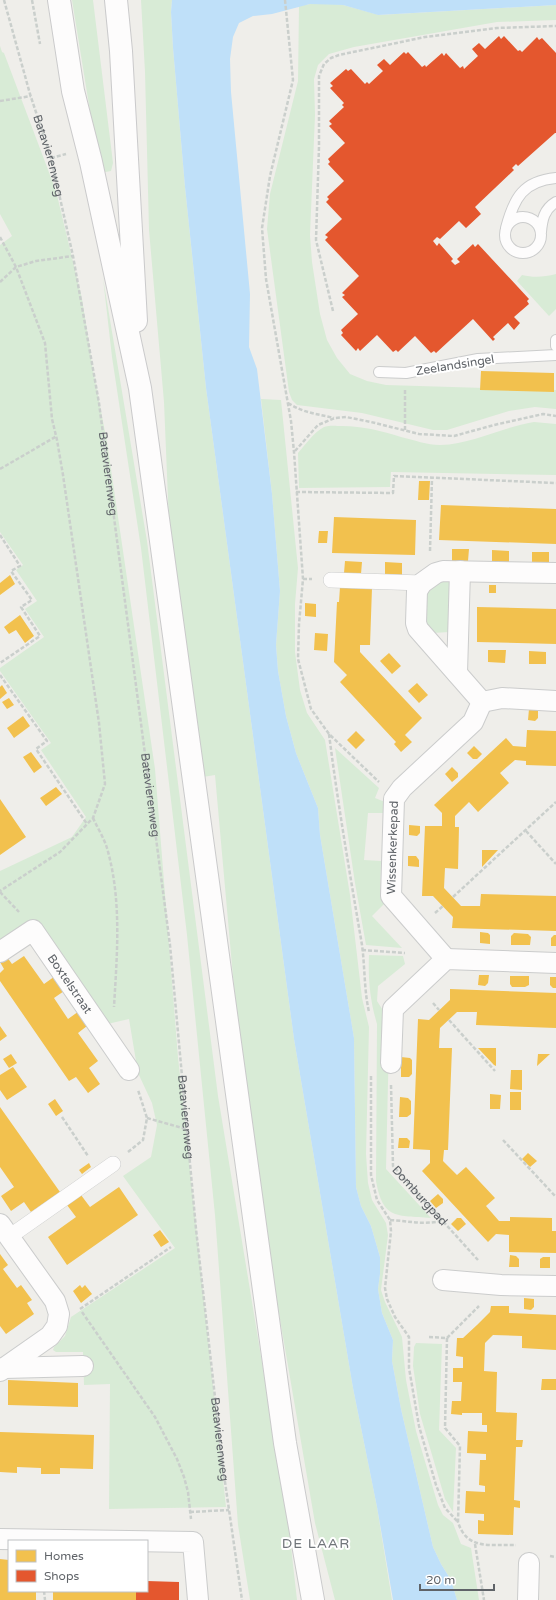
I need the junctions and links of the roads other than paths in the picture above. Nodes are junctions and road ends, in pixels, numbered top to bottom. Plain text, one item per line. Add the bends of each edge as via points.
1 (59, 0) edge
2 (116, 0) edge
3 (556, 178) edge
4 (556, 202) edge
5 (505, 232) junction
6 (541, 232) junction
7 (556, 340) edge
8 (556, 346) edge
9 (556, 355) edge
10 (379, 372) dead end
11 (140, 388) junction
12 (460, 571) junction
13 (556, 573) edge
14 (429, 578) junction
15 (331, 580) dead end
16 (457, 673) junction
17 (556, 701) edge
18 (482, 702) junction
19 (0, 952) edge
20 (446, 959) junction
21 (556, 963) edge
22 (391, 1062) road end
23 (129, 1070) road end
24 (112, 1164) road end
25 (5, 1231) edge
26 (443, 1280) dead end
27 (556, 1286) edge
28 (84, 1366) dead end
29 (2, 1370) edge
30 (0, 1539) edge
31 (64, 1540) edge
32 (148, 1541) edge
33 (529, 1563) dead end
34 (198, 1600) edge
35 (313, 1600) edge
36 (528, 1600) edge

1 - 11 main road via 73,91
2 - 11 main road
3 - 5 lane via 542,179 528,186 517,197 510,211
4 - 6 lane via 546,211
5 - 6 lane via 511,221 523,217 535,221
5 - 6 lane via 510,248 514,252 526,254 536,249
7 - 8 lane
9 - 10 lane, Zeelandsingel via 478,359 406,373
11 - 35 main road via 285,1443
12 - 13 street
12 - 14 street via 443,571
12 - 16 street
14 - 15 street
14 - 16 street via 417,591 416,623 418,629
16 - 18 street
17 - 18 street via 502,698
18 - 20 street, Wissenkerkepad via 473,722 402,788 394,799 391,896
19 - 23 street, Boxtelstraat via 32,930
20 - 21 street
20 - 22 street via 393,1009
24 - 25 street
25 - 29 street via 55,1300 59,1314 57,1326 50,1336
26 - 27 street
28 - 29 street
30 - 31 street
32 - 34 street via 193,1542
33 - 36 street

